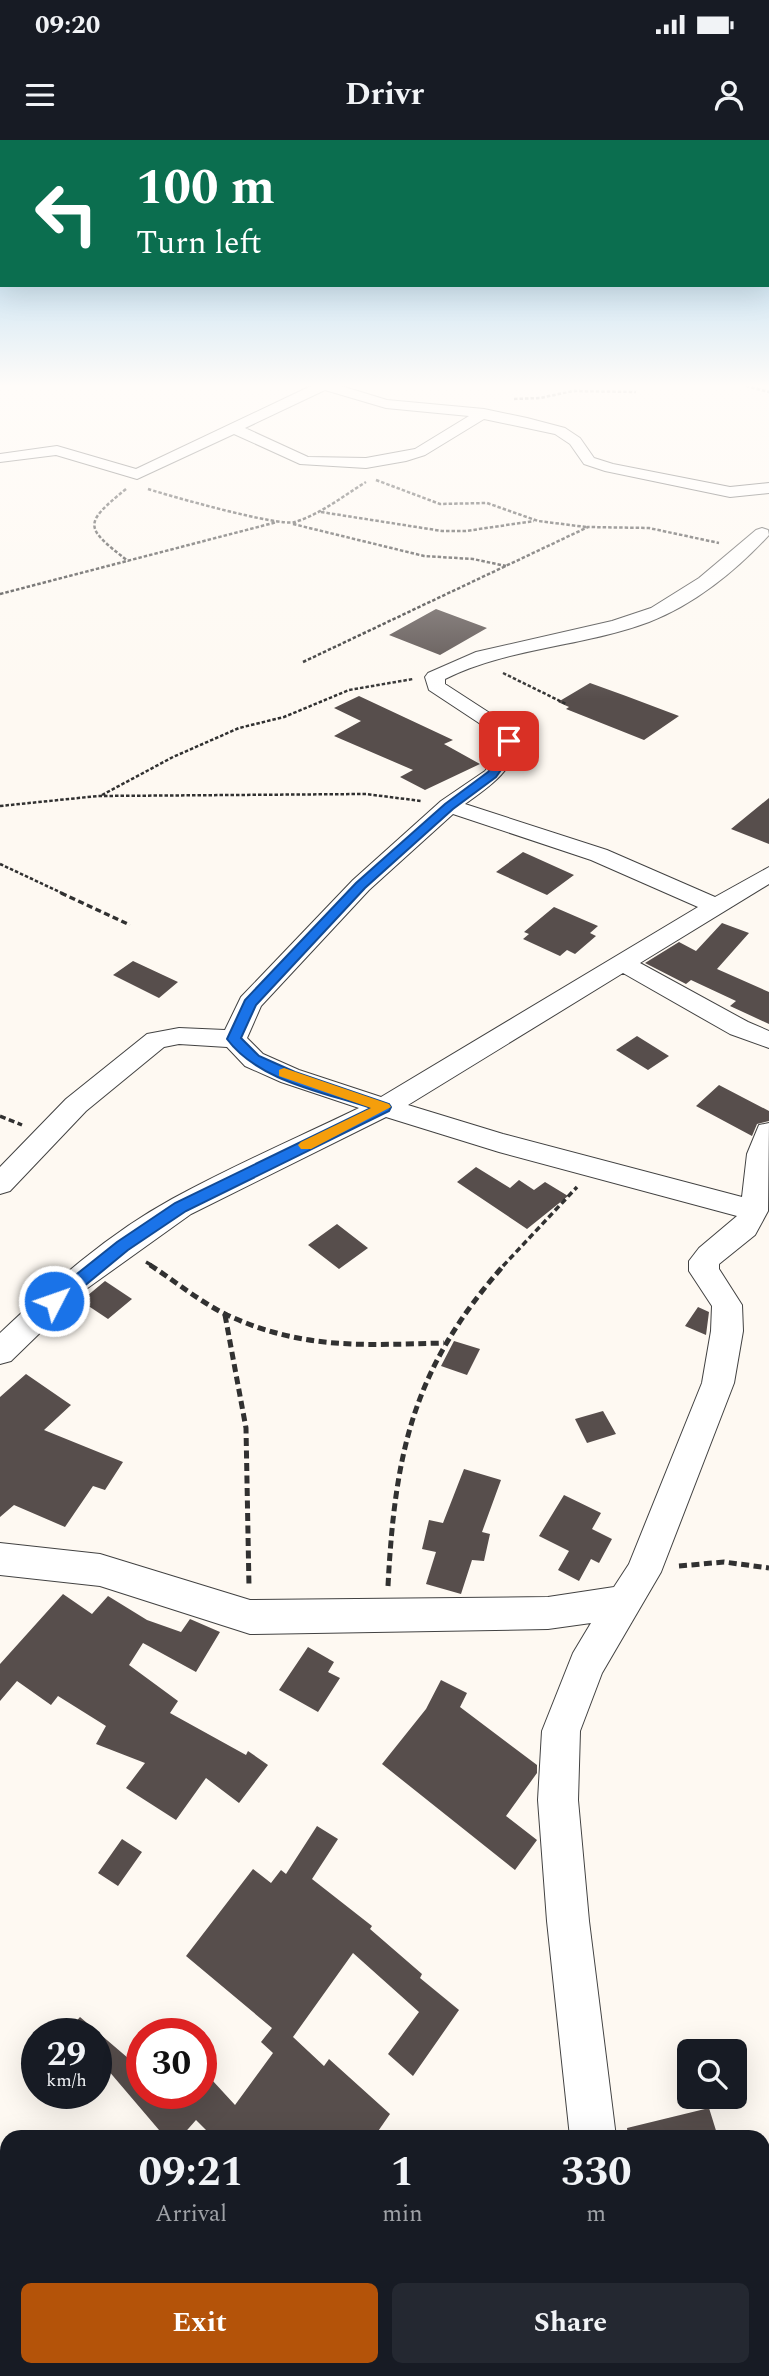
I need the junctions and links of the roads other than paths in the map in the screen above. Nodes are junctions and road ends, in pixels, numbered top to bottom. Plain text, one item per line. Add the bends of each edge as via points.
1 (722, 490) edge
2 (746, 490) edge
3 (730, 492) junction
4 (759, 524) edge
5 (449, 806) junction
6 (769, 874) edge
7 (718, 907) junction
8 (623, 963) junction
9 (234, 1039) junction
10 (769, 1040) edge
11 (384, 1107) junction
12 (769, 1132) edge
13 (0, 1184) edge
14 (753, 1210) junction
15 (0, 1352) edge
16 (0, 1559) edge
17 (634, 1587) junction
18 (592, 2130) edge

1 - 3 street
2 - 3 street
3 - 4 street via 748,501
4 - 5 street via 743,549 673,605 642,618 479,659 435,677 436,686 503,731 509,741 505,757 492,775
5 - 7 street via 599,855
5 - 9 street via 360,885 250,1003
6 - 7 street
7 - 8 street
8 - 10 street
8 - 11 street
9 - 11 street via 254,1059 290,1076
9 - 13 street via 179,1036 156,1040 75,1105
11 - 14 street
11 - 15 street via 181,1207 71,1284
12 - 14 street via 762,1143
14 - 17 street via 738,1234 714,1248 704,1261 704,1271 727,1305 718,1383
16 - 17 street via 100,1570 250,1617 548,1613
17 - 18 street via 586,1665 561,1731 559,1813

